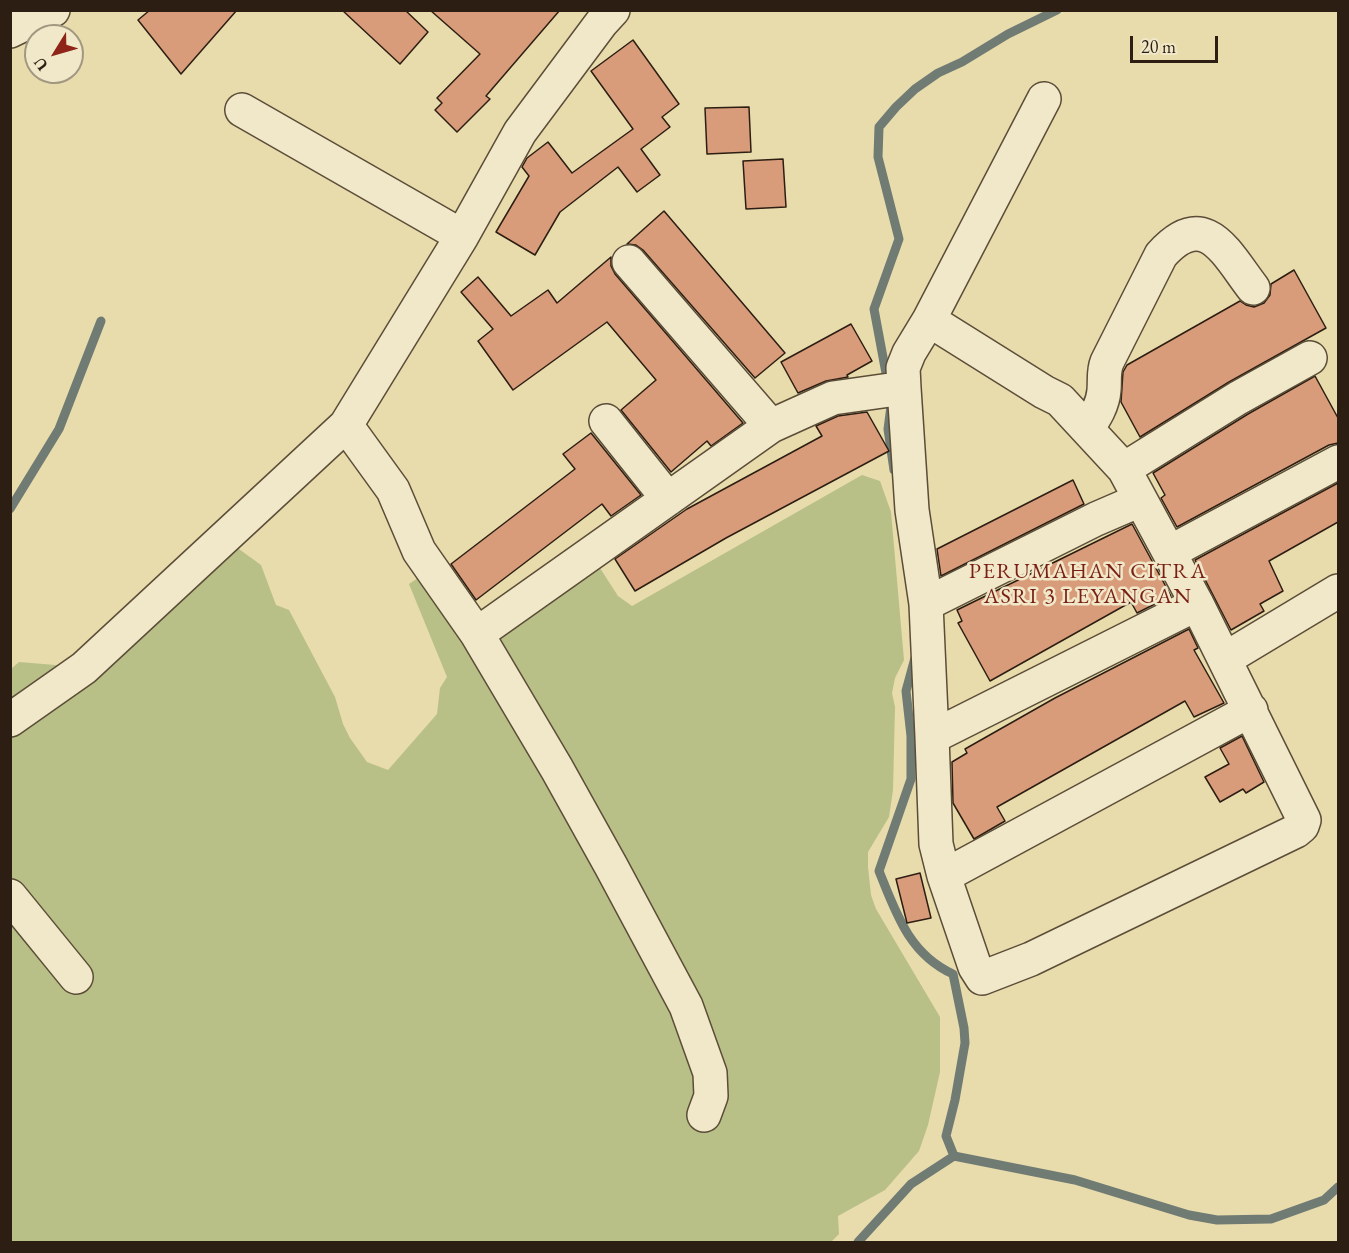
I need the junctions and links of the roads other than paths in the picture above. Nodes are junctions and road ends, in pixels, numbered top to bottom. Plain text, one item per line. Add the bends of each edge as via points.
1 (53, 10) edge
2 (613, 10) edge
3 (10, 31) edge
4 (1044, 99) dead end
5 (242, 111) dead end
6 (462, 236) junction
7 (629, 262) dead end
8 (1253, 288) dead end
9 (928, 320) junction
10 (1310, 358) dead end
11 (892, 390) junction
12 (606, 421) dead end
13 (346, 425) junction
14 (771, 426) junction
15 (1087, 429) junction
16 (1338, 462) edge
17 (1124, 469) junction
18 (668, 499) junction
19 (1140, 500) junction
20 (1170, 552) junction
21 (1338, 591) edge
22 (926, 604) junction
23 (1197, 604) junction
24 (477, 634) junction
25 (1225, 659) junction
26 (1251, 710) junction
27 (10, 720) edge
28 (932, 737) junction
29 (944, 876) junction
30 (10, 896) edge
31 (76, 977) dead end
32 (704, 1115) dead end

1 - 3 street
2 - 6 street via 520,132
4 - 9 street
5 - 6 street
6 - 13 street
7 - 14 street
8 - 15 street via 1220,245 1205,234 1171,243 1161,255 1107,362 1102,402
9 - 11 street
9 - 15 street via 1060,400
10 - 17 street
11 - 14 street via 833,398
11 - 22 street
12 - 18 street
13 - 24 street via 393,490 419,551
13 - 27 street via 84,668
14 - 18 street
15 - 17 street
16 - 20 street
17 - 19 street
18 - 24 street
19 - 20 street
19 - 22 street
20 - 23 street
21 - 25 street
22 - 28 street
23 - 25 street
23 - 28 street
24 - 32 street via 611,866 686,1006 710,1073 711,1096
25 - 26 street
26 - 29 street
26 - 29 street via 1303,815 1302,826 1296,831 985,978 979,976 975,967
28 - 29 street via 936,844
30 - 31 street

